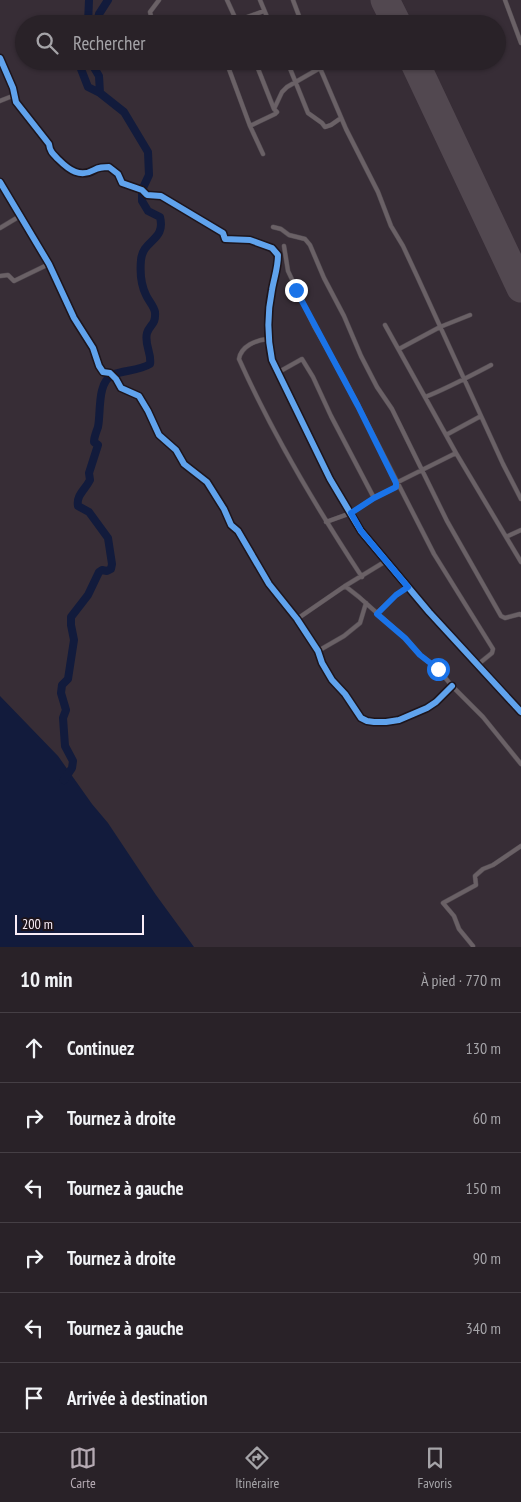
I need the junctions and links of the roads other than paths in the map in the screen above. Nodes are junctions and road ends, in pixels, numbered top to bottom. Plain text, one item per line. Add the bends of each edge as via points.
1 (159, 0) edge
2 (227, 0) edge
3 (260, 0) edge
4 (293, 0) edge
5 (505, 0) edge
6 (264, 11) junction
7 (151, 15) edge
8 (234, 15) edge
9 (254, 15) edge
10 (266, 15) edge
11 (299, 15) edge
12 (521, 43) edge
13 (0, 58) edge
14 (229, 70) edge
15 (259, 70) edge
16 (290, 70) edge
17 (316, 70) edge
18 (321, 70) edge
19 (295, 82) junction
20 (15, 95) junction
21 (0, 101) edge
22 (274, 109) junction
23 (342, 118) junction
24 (250, 126) junction
25 (263, 154) dead end
26 (0, 182) edge
27 (20, 216) junction
28 (272, 227) dead end
29 (0, 228) edge
30 (284, 246) dead end
31 (49, 264) junction
32 (0, 276) edge
33 (470, 314) dead end
34 (385, 325) dead end
35 (440, 326) junction
36 (268, 339) junction
37 (399, 349) junction
38 (491, 365) dead end
39 (277, 373) junction
40 (463, 378) junction
41 (425, 397) junction
42 (481, 416) junction
43 (446, 435) junction
44 (456, 453) junction
45 (422, 469) junction
46 (396, 483) junction
47 (374, 498) junction
48 (521, 499) edge
49 (351, 513) junction
50 (326, 522) junction
51 (521, 530) edge
52 (506, 536) junction
53 (386, 561) junction
54 (521, 562) edge
55 (362, 577) junction
56 (345, 586) junction
57 (408, 587) junction
58 (366, 603) junction
59 (377, 614) junction
60 (521, 615) edge
61 (297, 620) junction
62 (318, 651) junction
63 (476, 666) junction
64 (452, 686) junction
65 (521, 712) edge
66 (521, 764) edge
67 (521, 846) edge
68 (473, 946) edge

1 - 7 street
2 - 8 street
3 - 6 street
4 - 11 street
5 - 12 street
6 - 9 street
6 - 10 street
13 - 20 street
14 - 24 street
15 - 22 street
16 - 19 street
17 - 19 street
18 - 23 street
19 - 22 street via 282,92
19 - 23 street via 310,116 325,127
20 - 21 street
20 - 36 street via 16,102 49,144 50,152 72,172 109,167 118,174 122,183 142,190 146,196 161,196 222,233 225,239 250,240 272,248 278,255 278,261 268,316
22 - 24 street via 275,114
23 - 35 street
24 - 25 street
26 - 27 street
27 - 29 street
27 - 31 street
28 - 45 street via 306,239 310,245 361,356
30 - 46 street via 288,271 296,290
31 - 32 street via 14,281 8,275
31 - 61 street via 103,372 110,373 121,388 139,396 159,435 176,450 184,464 206,482 269,584
33 - 35 street
34 - 37 street
35 - 37 street
35 - 40 street
36 - 39 street
36 - 50 street via 258,340 247,347 240,354 240,359 266,415
37 - 41 street
38 - 40 street
39 - 47 street via 302,359
39 - 49 street via 330,479
40 - 41 street
40 - 42 street
41 - 43 street
42 - 43 street
42 - 48 street
43 - 44 street
44 - 45 street
44 - 52 street
45 - 46 street
45 - 60 street via 501,616
46 - 47 street via 396,487
46 - 63 street via 446,576 493,649
47 - 49 street
49 - 50 street
49 - 53 street via 361,531
50 - 55 street
51 - 52 street
52 - 54 street
53 - 55 street
53 - 57 street
55 - 56 street
56 - 58 street
56 - 61 street
57 - 59 street
57 - 63 street
58 - 59 street
58 - 62 street via 360,623
59 - 64 street via 438,669
61 - 62 street
62 - 64 street via 332,680 356,713 367,721 386,722 412,715 436,702
63 - 65 street
64 - 66 street via 483,717
67 - 68 street via 483,869 475,876 476,885 443,904

